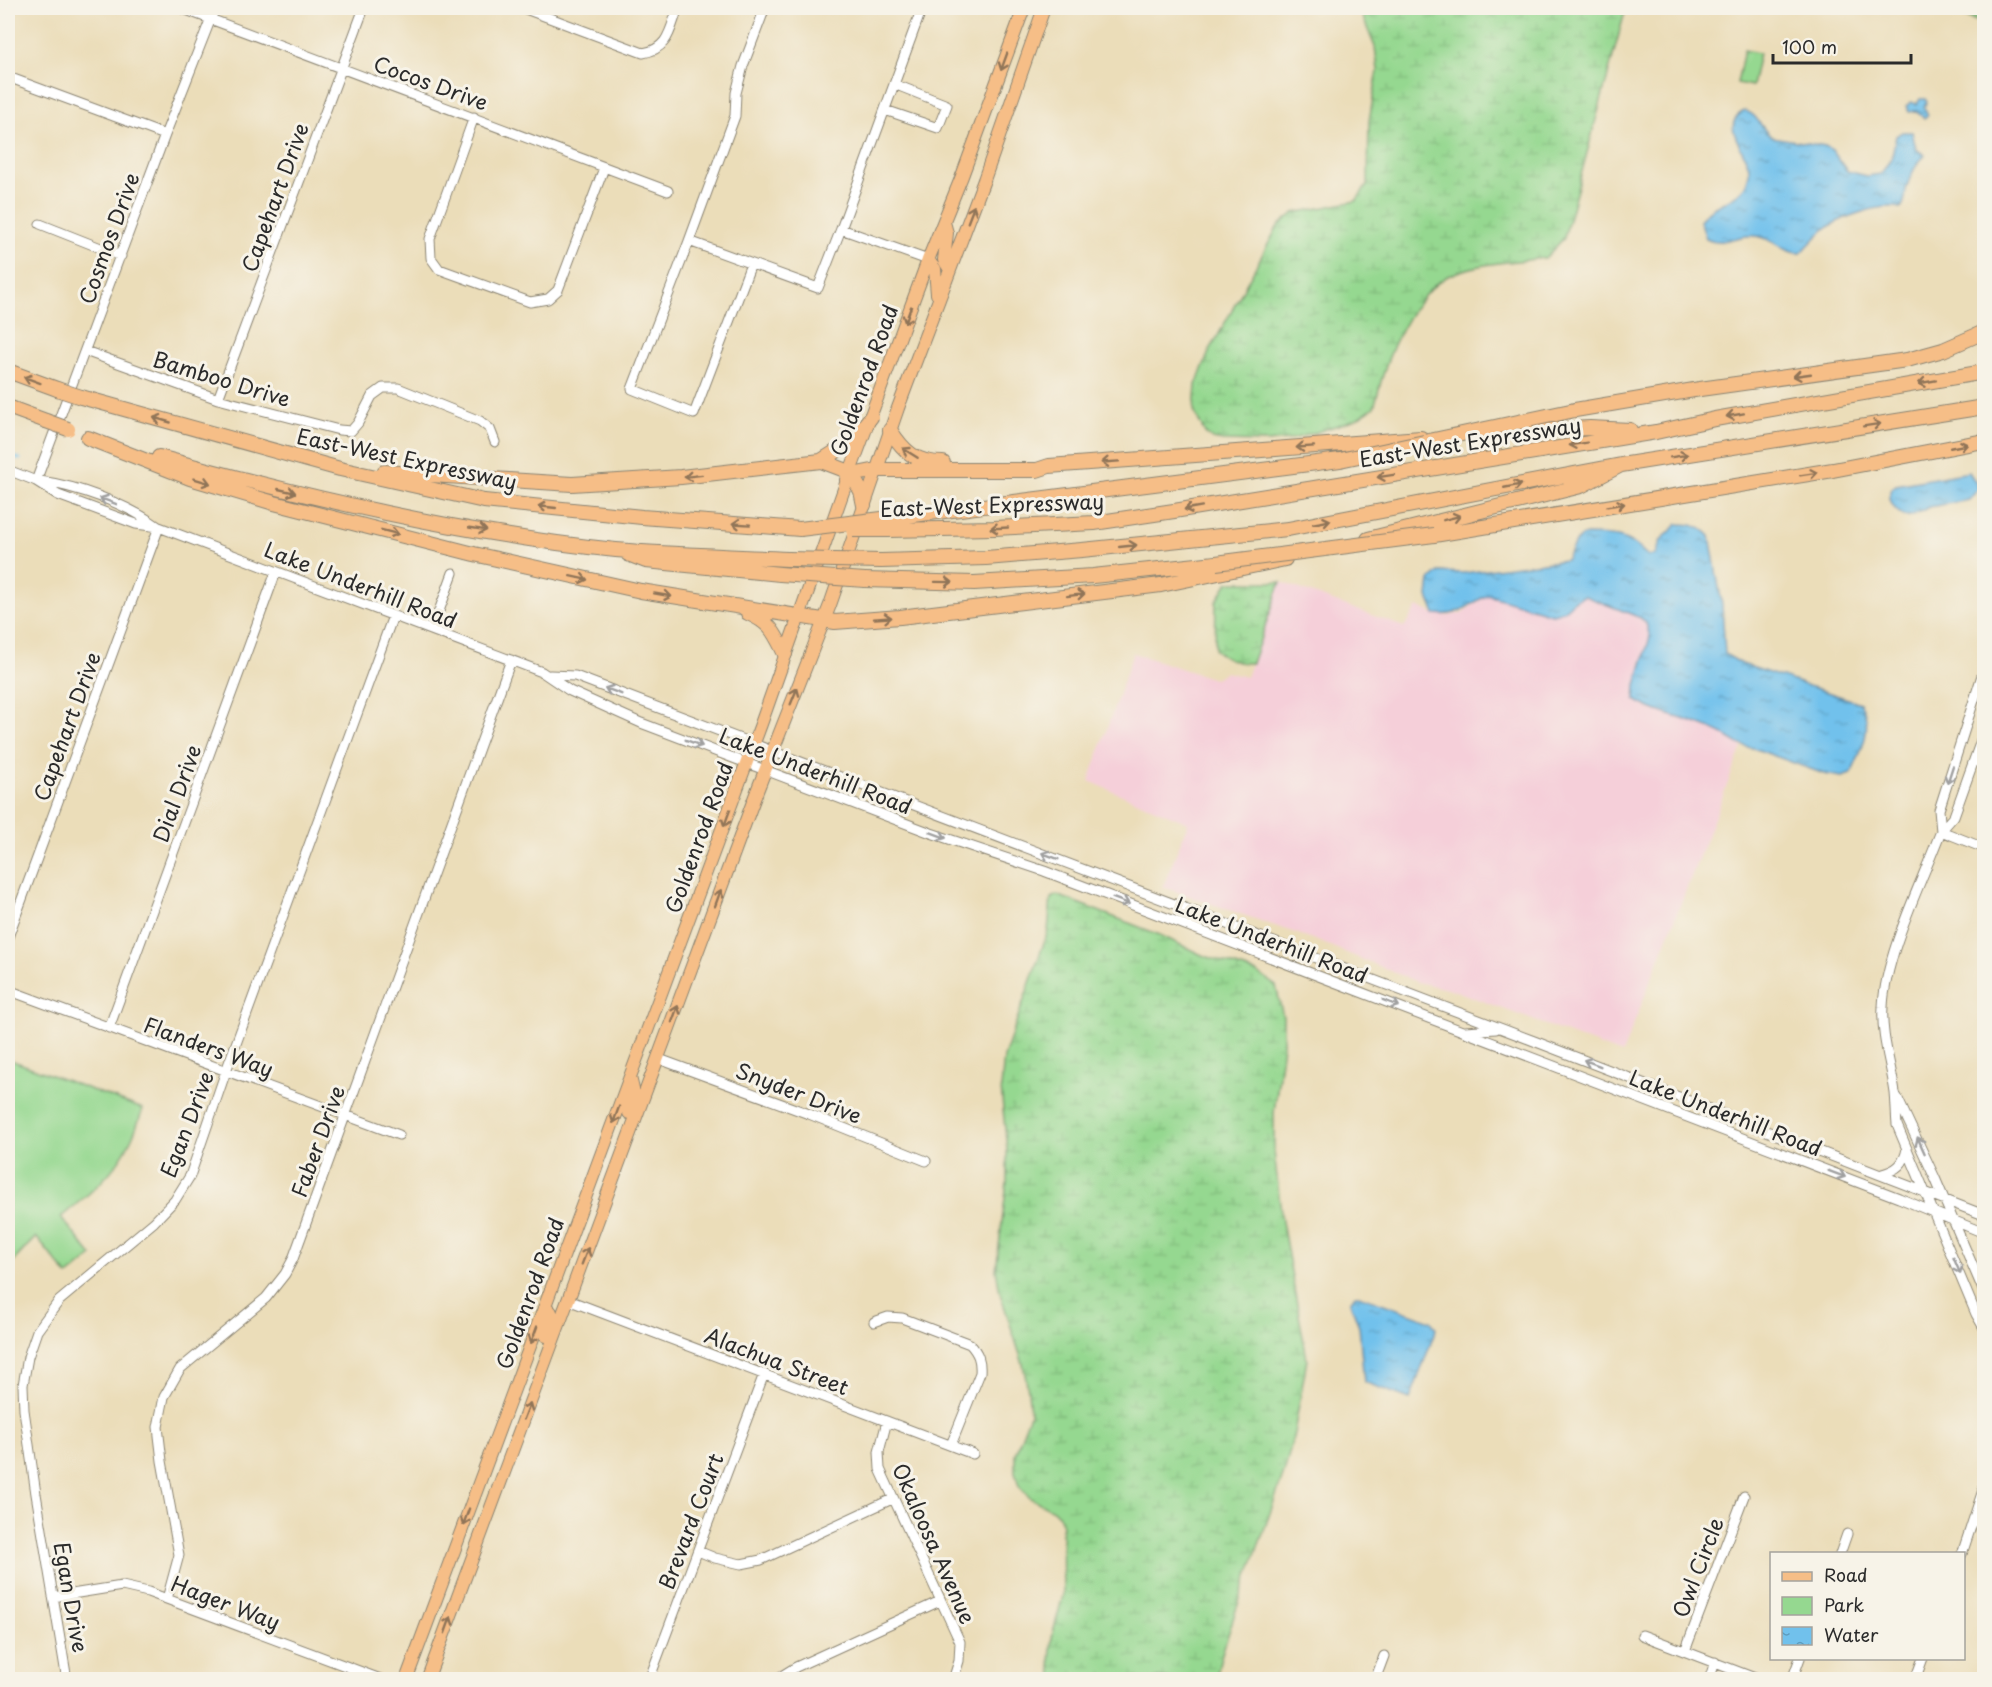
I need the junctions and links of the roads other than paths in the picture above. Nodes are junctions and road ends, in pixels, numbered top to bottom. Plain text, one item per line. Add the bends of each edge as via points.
1 (181, 8) edge
2 (215, 8) edge
3 (364, 8) edge
4 (523, 8) edge
5 (678, 8) edge
6 (765, 8) edge
7 (922, 8) edge
8 (1024, 8) edge
9 (1044, 8) edge
10 (211, 18) junction
11 (341, 68) junction
12 (8, 77) edge
13 (894, 84) junction
14 (885, 110) junction
15 (474, 117) junction
16 (165, 135) junction
17 (604, 168) junction
18 (668, 191) dead end
19 (944, 222) junction
20 (40, 224) dead end
21 (841, 229) junction
22 (689, 242) junction
23 (121, 256) junction
24 (928, 260) junction
25 (751, 264) junction
26 (949, 268) junction
27 (938, 301) junction
28 (1984, 332) edge
29 (85, 351) junction
30 (8, 370) edge
31 (1984, 372) edge
32 (218, 399) junction
33 (8, 407) edge
34 (1984, 407) edge
35 (871, 417) junction
36 (890, 430) junction
37 (1656, 432) junction
38 (88, 438) junction
39 (1984, 441) edge
40 (495, 442) dead end
41 (821, 461) junction
42 (1621, 465) junction
43 (1049, 466) junction
44 (340, 469) junction
45 (8, 470) edge
46 (877, 470) junction
47 (850, 476) junction
48 (36, 481) junction
49 (864, 505) junction
50 (889, 524) junction
51 (159, 527) junction
52 (618, 550) junction
53 (276, 572) junction
54 (453, 573) dead end
55 (738, 608) junction
56 (393, 616) junction
57 (799, 616) junction
58 (824, 621) junction
59 (432, 630) junction
60 (785, 654) junction
61 (511, 660) junction
62 (1984, 669) edge
63 (549, 675) junction
64 (1984, 732) edge
65 (754, 744) junction
66 (773, 751) junction
67 (747, 763) junction
68 (765, 770) junction
69 (1941, 831) junction
70 (1984, 848) edge
71 (1222, 922) junction
72 (1235, 927) junction
73 (8, 937) edge
74 (1223, 939) junction
75 (8, 990) edge
76 (658, 1001) junction
77 (109, 1028) junction
78 (1505, 1030) junction
79 (1463, 1031) junction
80 (659, 1059) junction
81 (226, 1071) junction
82 (1625, 1076) junction
83 (630, 1077) junction
84 (1587, 1078) junction
85 (1894, 1092) junction
86 (345, 1115) junction
87 (399, 1135) dead end
88 (1907, 1149) junction
89 (624, 1150) junction
90 (926, 1161) dead end
91 (1882, 1174) junction
92 (1925, 1191) junction
93 (1945, 1199) junction
94 (1934, 1213) junction
95 (1984, 1215) edge
96 (1954, 1221) junction
97 (1984, 1233) edge
98 (569, 1240) junction
99 (1984, 1261) edge
100 (1981, 1280) junction
101 (1984, 1292) edge
102 (568, 1300) junction
103 (545, 1306) junction
104 (874, 1322) dead end
105 (1984, 1328) edge
106 (543, 1370) junction
107 (764, 1374) junction
108 (887, 1421) junction
109 (951, 1445) junction
110 (973, 1454) dead end
111 (1984, 1488) edge
112 (1744, 1496) dead end
113 (892, 1499) junction
114 (1847, 1534) dead end
115 (698, 1551) junction
116 (1841, 1552) edge
117 (1963, 1552) edge
118 (53, 1597) junction
119 (167, 1599) junction
120 (940, 1601) junction
121 (1642, 1635) dead end
122 (1685, 1651) junction
123 (1384, 1656) dead end
124 (1800, 1660) edge
125 (1923, 1660) edge
126 (1715, 1662) junction
127 (67, 1680) edge
128 (383, 1680) edge
129 (406, 1680) edge
130 (427, 1680) edge
131 (649, 1680) edge
132 (775, 1680) edge
133 (953, 1680) edge
134 (1375, 1680) edge
135 (1708, 1680) edge
136 (1760, 1680) edge
137 (1792, 1680) edge
138 (1915, 1680) edge

1 - 10 street, Cocos Drive
2 - 10 street, Cosmos Drive
3 - 11 street, Capehart Drive
4 - 5 street via 644,53 655,51 666,41
6 - 22 street via 743,66 735,116
7 - 13 street
8 -> 19 main road, Goldenrod Road
26 -> 9 main road, Goldenrod Road
10 - 11 street, Cocos Drive
10 - 16 street, Cosmos Drive
11 - 15 street, Cocos Drive
11 - 32 street, Capehart Drive
12 - 16 street
13 - 14 street
13 - 14 street via 947,105 938,128
14 - 21 street
15 - 17 street, Cocos Drive
15 - 17 street via 430,239 431,258 439,269 530,302 548,299 558,290
16 - 23 street, Cosmos Drive
17 - 18 street, Cocos Drive
19 - 24 main road, Goldenrod Road
19 - 26 main road via 948,233 944,260
20 - 23 street
21 - 24 street
21 - 25 street via 818,288
22 - 25 street
22 - 25 street via 632,389 694,414
23 - 29 street, Cosmos Drive
24 - 27 main road via 936,273
24 -> 35 main road, Goldenrod Road
26 - 27 main road, Goldenrod Road
27 - 36 main road, Goldenrod Road
28 -> 50 highway, bridge via 1907,360 1700,388 1340,459
29 - 32 street, Bamboo Drive
29 - 48 street, Cosmos Drive
44 -> 30 highway, East-West Expressway, bridge via 81,397
31 -> 37 highway, East-West Expressway
32 - 40 street, Bamboo Drive via 351,431 372,396 383,388 398,388 480,421 490,429
33 - 38 highway, bridge
42 -> 34 highway
35 - 41 highway via 851,442
35 - 47 main road, Goldenrod Road
43 -> 36 highway via 929,463 902,448
36 - 46 main road, Goldenrod Road
37 -> 43 highway via 1590,428 1512,431
37 -> 50 highway, East-West Expressway via 1094,523 994,528
38 -> 52 highway via 364,509
38 -> 55 highway via 190,478 274,503 552,573
52 -> 39 highway, bridge via 646,561 865,580 974,583 1093,576 1434,535 1833,470
41 -> 44 highway via 681,477 572,484
41 - 47 highway
52 -> 42 highway, bridge via 881,561 1082,550 1288,529
58 -> 42 highway via 900,617 1161,585 1229,572 1581,486
43 - 46 highway via 1037,470
50 -> 44 highway, East-West Expressway, bridge via 800,529 642,517 484,501
45 - 48 street, Lake Underhill Road
46 - 47 highway
46 - 49 main road, Goldenrod Road
47 - 49 highway via 861,491
47 - 57 main road, Goldenrod Road
48 - 51 street, Lake Underhill Road via 63,484 139,513
49 - 58 main road, Goldenrod Road
51 - 53 street, Lake Underhill Road
51 - 73 street, Capehart Drive
53 - 56 street, Lake Underhill Road
53 - 77 street, Dial Drive
54 - 59 street
55 - 57 highway
55 - 60 highway via 767,623
56 - 59 street, Lake Underhill Road
56 - 81 street, Egan Drive
57 - 58 highway
57 - 60 main road, Goldenrod Road
66 -> 58 main road, Goldenrod Road
59 - 61 street, Lake Underhill Road
60 - 65 main road, Goldenrod Road
61 - 63 street, Lake Underhill Road
61 - 86 street, Faber Drive
62 -> 69 street via 1939,810
65 -> 63 street, Lake Underhill Road via 575,676
63 -> 67 street, Lake Underhill Road via 570,691 605,708
64 - 69 street via 1954,816
65 - 66 street, Lake Underhill Road
65 - 67 main road, Goldenrod Road
66 - 68 main road, Goldenrod Road
71 -> 66 street, Lake Underhill Road
67 - 68 street, Lake Underhill Road
67 -> 76 main road, Goldenrod Road
68 -> 74 street, Lake Underhill Road
80 -> 68 main road, Goldenrod Road
69 - 70 street
69 - 85 street via 1895,950 1886,984 1883,1031
71 - 72 street, Lake Underhill Road
71 - 74 street
72 - 74 street
72 - 78 street, Lake Underhill Road
74 -> 79 street, Lake Underhill Road
75 - 77 street, Flanders Way
76 - 80 main road via 658,1022 652,1039
76 - 83 main road, Goldenrod Road
77 - 81 street, Flanders Way
78 - 79 street
82 -> 78 street, Lake Underhill Road
79 - 84 street, Lake Underhill Road
80 - 89 main road, Goldenrod Road
80 - 90 street, Snyder Drive
81 - 86 street, Flanders Way
81 - 118 street, Egan Drive via 190,1176 175,1200 59,1301 37,1331 28,1357 24,1410
82 - 84 street
82 - 91 street, Lake Underhill Road
83 - 89 main road via 635,1098 618,1143
83 -> 98 main road, Goldenrod Road
84 -> 94 street, Lake Underhill Road
85 - 88 street via 1897,1125
93 -> 85 street
86 - 87 street, Flanders Way
86 - 119 street, Faber Drive via 285,1274 266,1298 180,1369 164,1397 158,1427 179,1555
88 - 91 street via 1902,1164
88 - 92 street
102 -> 89 main road, Goldenrod Road
91 - 92 street, Lake Underhill Road
92 - 93 street, Lake Underhill Road
92 - 94 street
93 - 95 street, Lake Underhill Road
93 - 96 street
94 - 96 street, Lake Underhill Road
94 -> 105 street
96 - 97 street, Lake Underhill Road
96 - 100 street
98 - 102 main road via 569,1262 562,1279
98 - 103 main road, Goldenrod Road
99 - 100 street
100 - 101 street
102 - 106 main road, Goldenrod Road
102 - 107 street, Alachua Street
103 - 106 main road via 552,1321 543,1345
103 -> 129 main road, Goldenrod Road
104 - 109 street via 902,1318 970,1344 977,1352 980,1373
130 -> 106 main road, Goldenrod Road
107 - 108 street, Alachua Street
107 - 115 street, Brevard Court
108 - 109 street, Alachua Street
108 - 113 street, Okaloosa Avenue via 879,1452 880,1469
109 - 110 street, Alachua Street
111 - 117 street
112 - 122 street, Owl Circle
113 - 115 street via 761,1560 741,1564
113 - 120 street, Okaloosa Avenue
114 - 116 street
115 - 131 street, Brevard Court
118 - 119 street, Hager Way via 122,1586
118 - 127 street, Egan Drive
119 - 128 street, Hager Way
120 - 132 street
120 - 133 street, Okaloosa Avenue via 960,1642
121 - 122 street
122 - 126 street
123 - 134 street
124 - 137 street
125 - 138 street
126 - 135 street
126 - 136 street

